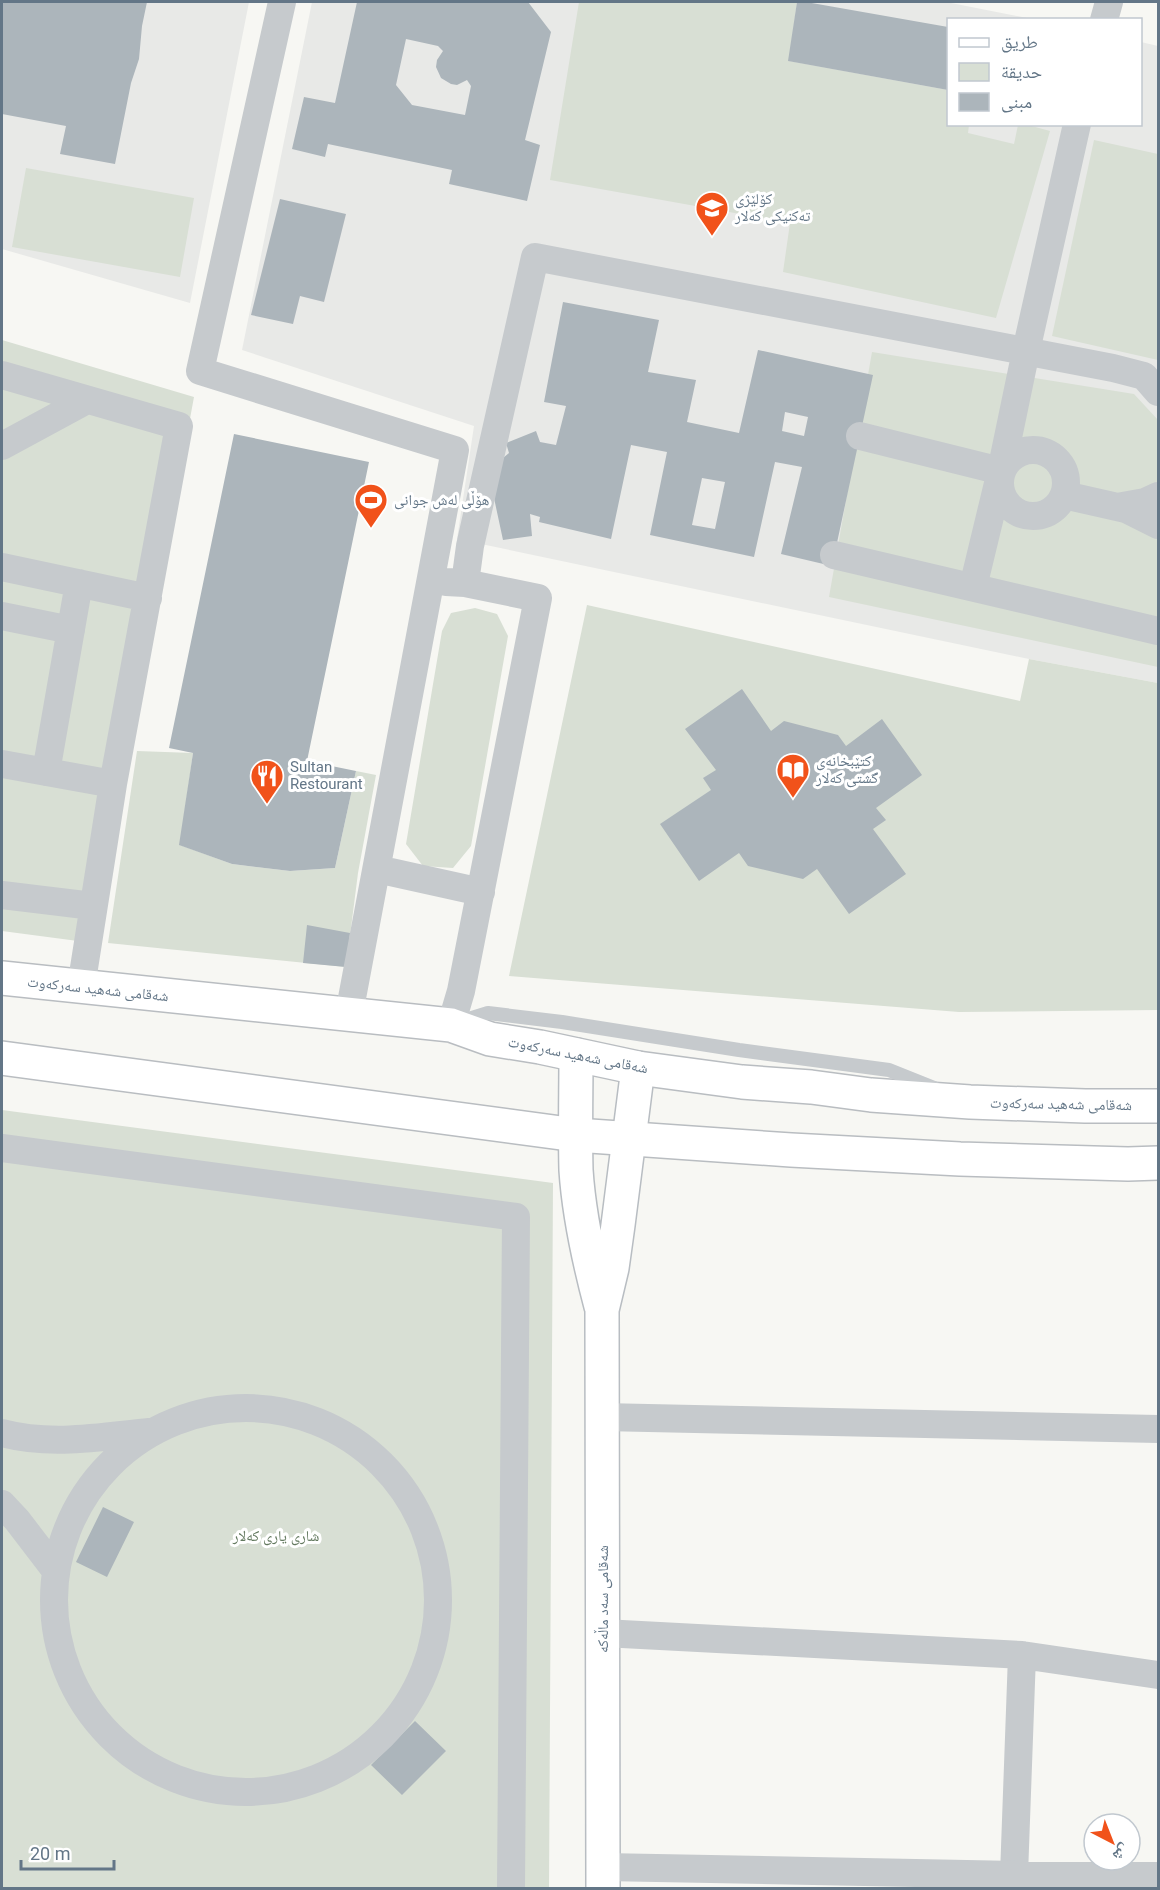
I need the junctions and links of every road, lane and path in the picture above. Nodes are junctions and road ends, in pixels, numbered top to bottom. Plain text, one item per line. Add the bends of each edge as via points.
1 (282, 2) edge
2 (1109, 2) edge
3 (1105, 18) edge
4 (1077, 126) edge
5 (1026, 351) junction
6 (2, 375) edge
7 (1158, 392) edge
8 (87, 400) junction
9 (860, 436) dead end
10 (2, 446) edge
11 (1001, 471) junction
12 (1064, 495) junction
13 (1158, 496) edge
14 (1117, 507) junction
15 (1158, 525) edge
16 (834, 555) dead end
17 (2, 567) edge
18 (432, 582) junction
19 (80, 583) junction
20 (465, 583) junction
21 (973, 587) junction
22 (148, 598) junction
23 (2, 616) edge
24 (71, 630) junction
25 (1158, 631) edge
26 (2, 764) edge
27 (46, 772) junction
28 (113, 784) junction
29 (377, 869) junction
30 (481, 892) junction
31 (2, 895) edge
32 (93, 906) junction
33 (2, 978) edge
34 (81, 987) junction
35 (349, 1014) junction
36 (451, 1025) junction
37 (576, 1055) junction
38 (2, 1058) edge
39 (638, 1068) junction
40 (970, 1102) junction
41 (1158, 1106) edge
42 (576, 1135) junction
43 (630, 1138) junction
44 (2, 1148) edge
45 (1158, 1163) edge
46 (602, 1310) junction
47 (602, 1417) junction
48 (1158, 1429) edge
49 (154, 1432) junction
50 (2, 1433) edge
51 (2, 1504) edge
52 (56, 1571) junction
53 (603, 1633) junction
54 (1022, 1655) junction
55 (1158, 1675) edge
56 (1014, 1875) junction
57 (1158, 1875) edge
58 (603, 1878) edge
59 (841, 1880) edge
60 (1119, 1882) edge
61 (511, 1888) edge

1 - 18 street via 200,371 456,450
2 - 3 street
4 - 5 street
5 - 7 street via 1144,376
5 - 11 street
5 - 20 street via 535,257
6 - 8 street
8 - 10 street
8 - 22 street via 179,426
9 - 11 street
11 - 12 street via 1014,455 1034,449 1045,452 1054,457 1065,474
11 - 12 street via 1002,497 1021,515 1046,514
11 - 21 street
12 - 14 street
13 - 14 street
14 - 15 street
16 - 21 street
17 - 19 street
18 - 20 street
18 - 29 street
19 - 22 street
19 - 24 street
20 - 30 street via 538,598
21 - 25 street
22 - 28 street
23 - 24 street
24 - 27 street
26 - 27 street
27 - 28 street
28 - 32 street
29 - 30 street
29 - 35 street
30 - 36 street
31 - 32 street
32 - 34 street
33 - 34 main road, شەقامی شەهید سەرکەوت
34 - 35 main road, شەقامی شەهید سەرکەوت
35 - 36 main road, شەقامی شەهید سەرکەوت
36 - 37 main road, شەقامی شەهید سەرکەوت via 490,1039
36 - 40 lane via 488,1013 889,1070
37 - 39 main road, شەقامی شەهید سەرکەوت
37 - 42 main road
38 - 42 main road
39 - 40 main road, شەقامی شەهید سەرکەوت via 742,1082
39 - 43 main road
40 - 41 main road, شەقامی شەهید سەرکەوت
42 - 43 main road
42 - 46 main road via 582,1227
43 - 45 main road via 960,1159
43 - 46 main road via 612,1268
44 - 61 street via 516,1216
46 - 47 main road, شەقامی سەد ماڵەکە
47 - 48 street
47 - 53 main road, شەقامی سەد ماڵەکە
49 - 50 street via 86,1440 23,1438
49 - 52 street via 125,1451 80,1502 66,1533
49 - 52 street via 184,1418 216,1410 251,1407 284,1411 317,1420 347,1436 398,1481 430,1540 439,1607 435,1641 425,1671 393,1725 345,1765 287,1788 241,1797 164,1775 113,1740 75,1690 58,1641 53,1600
51 - 52 street
53 - 54 street
53 - 58 main road, شەقامی سەد ماڵەکە
54 - 55 street
54 - 56 street
56 - 59 street
56 - 60 street
57 - 60 street
58 - 59 street

